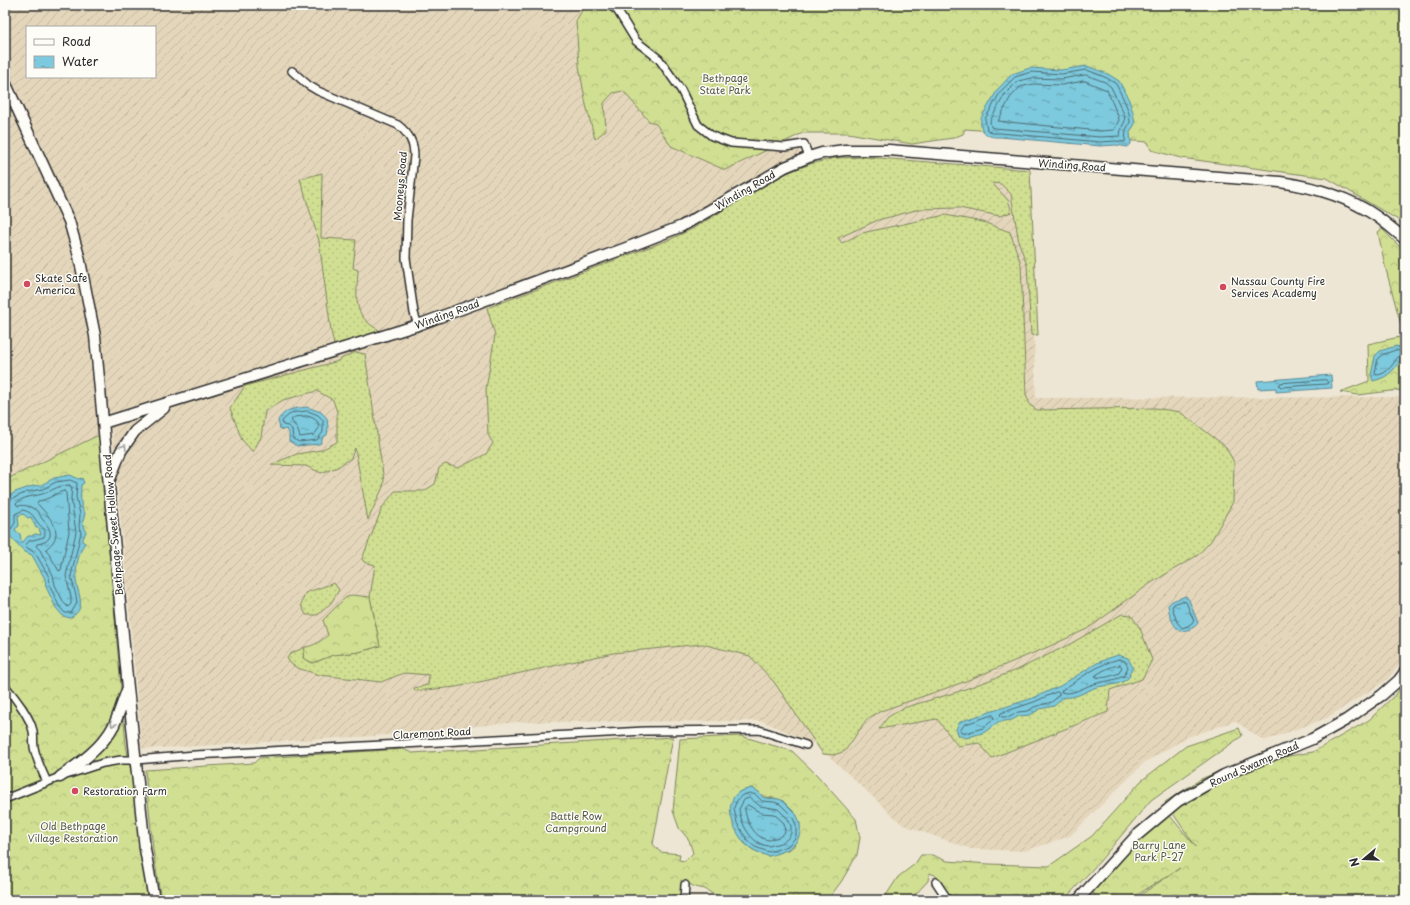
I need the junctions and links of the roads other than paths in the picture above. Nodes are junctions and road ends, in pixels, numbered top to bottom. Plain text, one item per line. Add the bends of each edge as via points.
1 (609, 5) edge
2 (292, 71) dead end
3 (5, 82) edge
4 (809, 157) junction
5 (1405, 238) edge
6 (418, 325) junction
7 (171, 403) junction
8 (103, 423) junction
9 (109, 483) junction
10 (1405, 672) edge
11 (5, 686) edge
12 (128, 688) junction
13 (806, 745) dead end
14 (136, 760) junction
15 (60, 777) junction
16 (47, 782) junction
17 (5, 799) edge
18 (936, 882) dead end
19 (685, 885) dead end
20 (154, 900) edge
21 (684, 900) edge
22 (948, 900) edge
23 (1078, 900) edge

1 - 4 street via 617,10 636,41 659,59 681,90 698,125 712,136 731,143 785,148 804,144
2 - 6 street, Mooneys Road via 318,91 398,125 411,139 414,156 406,258
3 - 8 main road, Bethpage-Sweet Hollow Road via 76,240 95,336
4 - 5 main road, Winding Road via 845,150 889,150 1280,182 1320,189 1342,198 1375,215
4 - 6 main road, Winding Road via 785,167 682,226
6 - 7 main road, Winding Road
7 - 8 main road, Winding Road
9 -> 7 main road via 121,451 135,431
8 - 9 main road, Bethpage-Sweet Hollow Road
9 - 12 main road, Bethpage-Sweet Hollow Road
10 - 23 main road, Round Swamp Road via 1382,695 1346,720 1312,739 1224,775 1178,801 1136,837
11 - 16 street via 30,723 37,758
12 - 14 main road, Bethpage-Sweet Hollow Road
12 -> 15 main road via 103,742 82,762
13 - 14 street, Claremont Road via 760,730 645,731 202,754
14 - 15 street, Claremont Road via 103,763
14 - 20 main road, Bethpage-Sweet Hollow Road via 145,849
15 - 16 street
16 - 17 street
18 - 22 street
19 - 21 street

